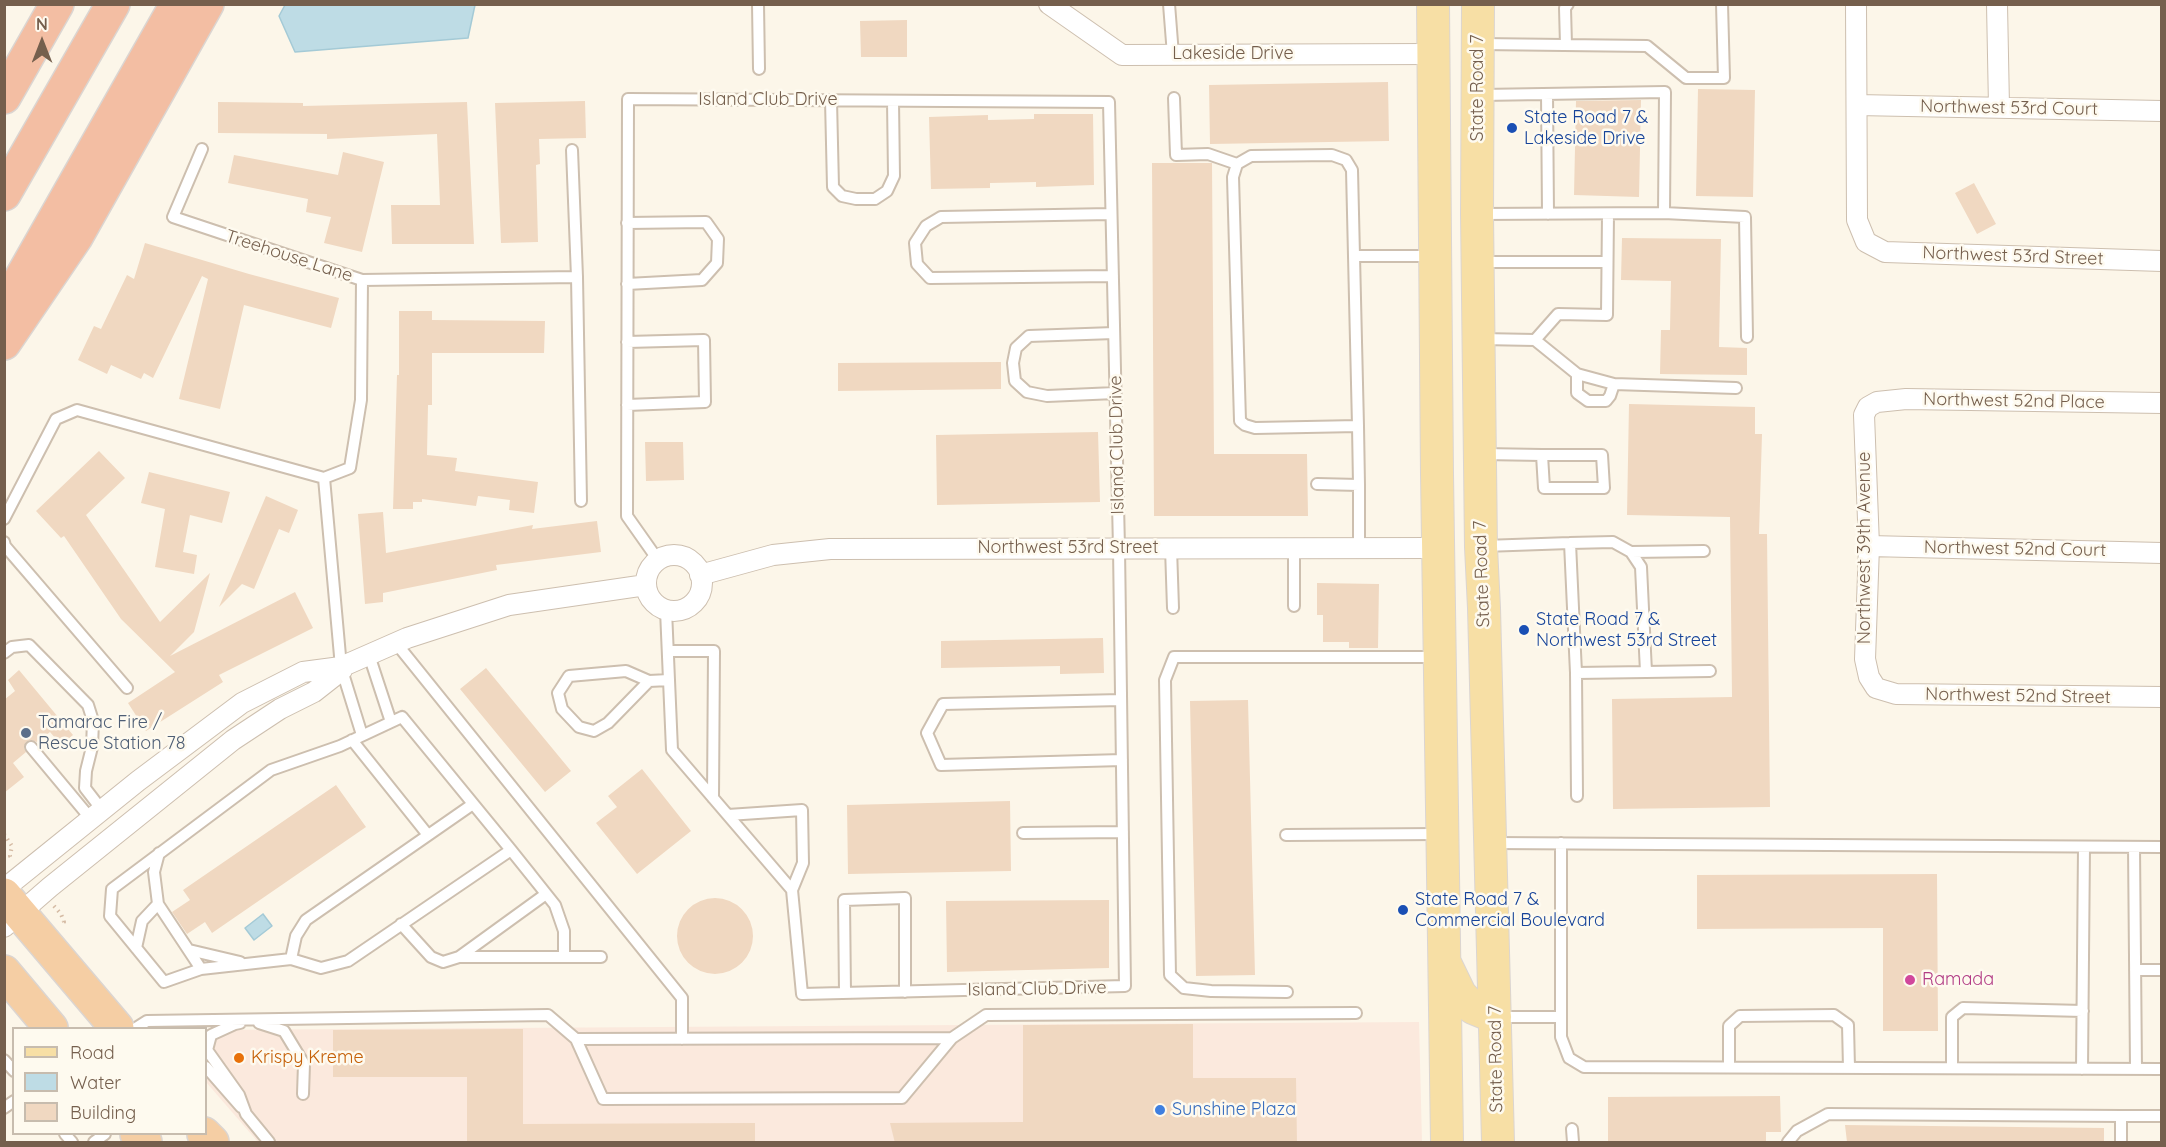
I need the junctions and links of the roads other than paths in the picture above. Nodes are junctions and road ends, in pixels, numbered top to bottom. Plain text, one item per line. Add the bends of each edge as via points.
1 (57, 4) edge
2 (113, 4) edge
3 (177, 4) edge
4 (207, 4) edge
5 (758, 4) edge
6 (1049, 4) edge
7 (1169, 4) edge
8 (1433, 4) edge
9 (1478, 4) edge
10 (1568, 4) edge
11 (1722, 4) edge
12 (1856, 4) edge
13 (1997, 4) edge
14 (1478, 44) junction
15 (1566, 45) junction
16 (1433, 54) junction
17 (1173, 55) junction
18 (759, 69) dead end
19 (1547, 94) junction
20 (1477, 95) junction
21 (4, 97) edge
22 (1174, 98) dead end
23 (831, 100) junction
24 (893, 101) junction
25 (1857, 105) junction
26 (1999, 107) junction
27 (2162, 111) edge
28 (202, 149) dead end
29 (572, 150) dead end
30 (1237, 164) junction
31 (4, 194) edge
32 (1664, 213) junction
33 (1112, 214) junction
34 (1477, 214) junction
35 (1548, 214) junction
36 (1608, 214) junction
37 (627, 223) junction
38 (1354, 256) junction
39 (1435, 256) junction
40 (2162, 261) edge
41 (1478, 262) junction
42 (1607, 262) junction
43 (1113, 276) junction
44 (577, 277) junction
45 (362, 280) junction
46 (627, 284) junction
47 (4, 308) edge
48 (1114, 333) junction
49 (1747, 337) dead end
50 (1478, 339) junction
51 (1535, 340) junction
52 (627, 342) junction
53 (4, 343) edge
54 (1577, 374) junction
55 (1614, 384) junction
56 (1736, 388) dead end
57 (1115, 393) junction
58 (2162, 404) edge
59 (627, 405) junction
60 (1868, 407) joint
61 (1358, 426) junction
62 (1480, 454) junction
63 (1542, 455) junction
64 (1437, 474) junction
65 (324, 478) junction
66 (1317, 484) dead end
67 (1359, 485) junction
68 (581, 501) dead end
69 (4, 519) edge
70 (4, 542) edge
71 (1570, 543) junction
72 (1869, 546) junction
73 (1480, 547) junction
74 (1119, 548) junction
75 (1171, 548) junction
76 (1439, 548) junction
77 (1294, 549) junction
78 (1359, 549) junction
79 (1704, 551) dead end
80 (1631, 552) junction
81 (2162, 553) edge
82 (658, 560) junction
83 (700, 575) junction
84 (646, 585) junction
85 (1294, 606) dead end
86 (1173, 608) dead end
87 (1484, 608) junction
88 (666, 610) junction
89 (396, 643) junction
90 (668, 651) junction
91 (4, 653) edge
92 (369, 655) junction
93 (1440, 657) junction
94 (342, 669) junction
95 (1710, 671) dead end
96 (1646, 672) junction
97 (1576, 673) junction
98 (669, 680) junction
99 (649, 681) junction
100 (127, 688) dead end
101 (1876, 688) joint
102 (2162, 697) edge
103 (1121, 700) junction
104 (391, 722) junction
105 (357, 737) junction
106 (32, 747) dead end
107 (1122, 760) junction
108 (156, 768) junction
109 (172, 789) junction
110 (1577, 796) dead end
111 (713, 798) junction
112 (473, 804) junction
113 (97, 815) junction
114 (728, 815) junction
115 (1123, 832) junction
116 (1023, 833) dead end
117 (1442, 834) junction
118 (428, 835) junction
119 (1286, 835) dead end
120 (1490, 843) junction
121 (1562, 843) junction
122 (2084, 847) junction
123 (2134, 847) junction
124 (2162, 847) edge
125 (511, 850) junction
126 (159, 853) junction
127 (792, 890) junction
128 (546, 894) junction
129 (158, 904) junction
130 (8, 906) edge
131 (401, 924) junction
132 (136, 948) junction
133 (189, 950) junction
134 (459, 957) junction
135 (564, 957) junction
136 (602, 957) dead end
137 (1443, 958) junction
138 (291, 959) junction
139 (252, 964) junction
140 (201, 969) junction
141 (2135, 970) junction
142 (2162, 970) edge
143 (4, 972) edge
144 (905, 992) junction
145 (1287, 992) dead end
146 (845, 993) junction
147 (2083, 1011) junction
148 (1356, 1013) dead end
149 (1495, 1017) junction
150 (1561, 1017) junction
151 (169, 1025) edge
152 (49, 1027) edge
153 (115, 1027) edge
154 (139, 1027) edge
155 (952, 1038) junction
156 (576, 1039) junction
157 (682, 1039) junction
158 (1729, 1067) junction
159 (207, 1068) edge
160 (1849, 1068) junction
161 (1952, 1068) junction
162 (2082, 1069) junction
163 (2136, 1069) junction
164 (2162, 1069) edge
165 (303, 1094) dead end
166 (246, 1114) junction
167 (2121, 1116) junction
168 (2162, 1116) edge
169 (1572, 1129) dead end
170 (268, 1143) edge
171 (1447, 1143) edge
172 (1498, 1143) edge
173 (1573, 1143) edge
174 (1788, 1143) edge
175 (2121, 1143) edge

1 - 21 highway
2 - 31 highway
3 - 47 highway
4 - 53 highway via 76,237
5 - 18 lane
6 - 17 street, Lakeside Drive via 1122,55
7 - 17 lane
8 - 16 main road
9 - 14 main road, State Road 7
10 - 15 lane via 1564,8
11 - 15 lane via 1724,78 1686,78 1647,46
12 - 25 street
13 - 26 street
14 - 15 lane
14 - 20 main road, State Road 7
16 - 17 street, Lakeside Drive
16 - 20 main road via 1464,70
16 - 39 main road
19 - 20 lane
19 - 32 lane via 1665,92
19 - 35 lane
20 - 34 main road, State Road 7
22 - 30 lane via 1176,155 1208,154
23 - 24 lane, Island Club Drive
23 - 24 lane via 833,187 842,196 856,199 875,199 886,191 894,176
23 - 37 lane, Island Club Drive via 628,99
24 - 33 lane, Island Club Drive via 1109,102
25 - 26 street, Northwest 53rd Court
25 - 40 street, Northwest 53rd Street via 1857,220 1866,242 1885,252
26 - 27 street, Northwest 53rd Court
28 - 45 lane, Treehouse Lane via 173,217
29 - 44 lane
30 - 38 lane via 1251,156 1332,155 1346,160 1352,170
30 - 61 lane via 1233,177 1240,421 1255,428
32 - 36 lane
32 - 49 lane via 1745,217
33 - 43 lane, Island Club Drive
33 - 43 lane via 941,217 926,226 915,243 917,264 930,278
34 - 35 lane
34 - 41 main road, State Road 7
35 - 36 lane
36 - 42 lane
37 - 46 lane, Island Club Drive
37 - 46 lane via 706,222 718,239 717,263 702,280
38 - 39 lane
38 - 61 lane
39 - 64 main road
41 - 42 lane
41 - 50 main road, State Road 7
42 - 51 lane via 1607,315 1558,314
43 - 48 lane, Island Club Drive
44 - 45 lane
44 - 68 lane
45 - 65 lane, Treehouse Lane via 361,400 350,468
46 - 52 lane, Island Club Drive
48 - 57 lane, Island Club Drive
48 - 57 lane via 1029,336 1016,348 1013,363 1015,381 1027,392 1047,396
50 - 51 lane
50 - 62 main road, State Road 7
51 - 54 lane
52 - 59 lane, Island Club Drive
52 - 59 lane via 704,340 705,402
54 - 55 lane
54 - 55 lane via 1577,393 1588,401 1606,401
55 - 56 lane
57 - 74 lane, Island Club Drive
58 - 60 street, Northwest 52nd Place via 1906,399 1876,402
59 - 82 lane, Island Club Drive via 627,516
60 - 72 street, Northwest 39th Avenue via 1864,415
61 - 67 lane
62 - 63 lane
62 - 73 main road, State Road 7
63 - 63 lane via 1602,455 1604,488 1544,488
64 - 73 main road via 1452,512
64 - 76 main road
65 - 69 lane via 77,410 56,419
65 - 94 lane
66 - 67 lane
67 - 78 lane
70 - 100 lane
71 - 73 lane
71 - 80 lane via 1613,542
71 - 97 lane
72 - 81 street, Northwest 52nd Court
72 - 101 street, Northwest 39th Avenue via 1865,659
73 - 87 main road, State Road 7
74 - 75 street, Northwest 53rd Street
74 - 83 street, Northwest 53rd Street via 830,549 773,555
74 - 103 lane, Island Club Drive
75 - 77 street, Northwest 53rd Street
75 - 86 lane
76 - 78 street, Northwest 53rd Street
76 - 87 main road via 1457,556 1470,573
76 - 93 main road
77 - 78 street, Northwest 53rd Street
77 - 85 lane
79 - 80 lane
80 - 96 lane via 1641,567
82 - 83 street via 681,556
82 - 84 street via 651,566
83 - 88 street via 702,585 693,603 676,611
84 - 88 street via 653,602
84 - 89 street via 509,604
87 - 120 main road, State Road 7
88 - 90 lane
89 - 92 street
89 - 157 lane via 682,998
90 - 98 lane
90 - 111 lane via 714,651
91 - 113 lane via 12,647 29,645 88,705 93,721 85,788
92 - 94 street
92 - 104 lane
93 - 117 main road
93 - 145 lane via 1174,657 1165,680 1170,975 1184,988
94 - 105 lane
94 - 108 street via 303,672 242,703
94 - 109 street via 314,692 233,740
95 - 96 lane
96 - 97 lane
97 - 110 lane
98 - 99 lane
98 - 111 lane via 672,750
99 - 99 lane via 626,671 570,676 558,693 562,709 579,727 594,731 608,723
101 - 102 street, Northwest 52nd Street via 1896,694
103 - 107 lane, Island Club Drive
103 - 107 lane via 943,704 927,733 941,765
104 - 105 lane
104 - 112 lane via 402,717
105 - 118 lane
105 - 126 lane via 270,770
106 - 113 lane
107 - 115 lane, Island Club Drive
108 - 109 street
108 - 113 street
109 - 130 street
111 - 114 lane
112 - 118 lane
112 - 125 lane
113 - 130 street
114 - 127 lane
114 - 127 lane via 802,810 803,863
115 - 116 lane
115 - 144 lane, Island Club Drive via 1125,986
117 - 119 lane
117 - 137 main road
118 - 138 lane via 306,920 296,936
120 - 121 lane
120 - 149 main road, State Road 7
121 - 122 lane
121 - 150 lane
122 - 123 lane
122 - 147 lane
123 - 124 lane
123 - 141 lane
125 - 128 lane
125 - 131 lane
126 - 129 lane via 154,872
126 - 132 lane via 112,889 110,916
127 - 146 lane, Island Club Drive via 802,994
128 - 134 lane
128 - 135 lane via 555,905 564,931
129 - 132 lane via 141,921
129 - 133 lane
130 - 153 highway
131 - 134 lane via 431,957 443,962
131 - 138 lane via 348,961 321,968
132 - 140 lane via 164,982
133 - 139 lane
133 - 140 lane
134 - 135 lane
135 - 136 lane
137 - 149 main road via 1460,994 1473,1008
137 - 171 main road
138 - 139 lane
139 - 140 lane
141 - 142 lane
141 - 163 lane
143 - 152 highway
144 - 146 lane, Island Club Drive
144 - 146 lane via 905,898 844,900
147 - 161 lane via 1963,1008 1952,1017
147 - 162 lane
148 - 155 lane via 986,1015
149 - 150 lane
149 - 172 main road, State Road 7
150 - 158 lane via 1561,1037 1569,1058 1584,1067
151 - 154 lane via 147,1021
151 - 156 lane via 548,1015
155 - 156 lane via 902,1098 603,1099
155 - 157 lane
156 - 157 lane
158 - 160 lane
158 - 160 lane via 1730,1026 1740,1016 1834,1015 1848,1025
159 - 166 lane
160 - 161 lane
161 - 162 lane
162 - 163 lane
163 - 164 lane
165 - 166 lane via 304,1064 284,1031 258,1022 235,1024 211,1035 207,1050 239,1095
166 - 170 lane
167 - 168 lane
167 - 174 lane via 1828,1114 1797,1131
167 - 175 lane
169 - 173 lane

